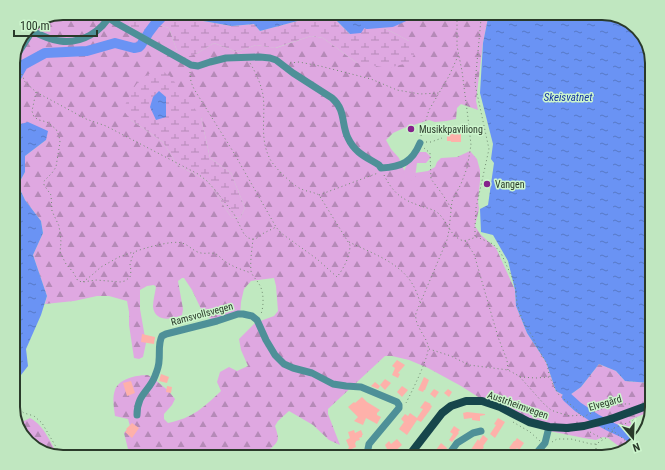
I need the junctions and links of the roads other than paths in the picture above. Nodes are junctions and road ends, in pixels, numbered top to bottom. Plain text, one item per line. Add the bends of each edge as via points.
1 (107, 20) edge
2 (114, 20) edge
3 (34, 32) edge
4 (420, 143) road end
5 (645, 407) edge
6 (137, 415) dead end
7 (549, 427) junction
8 (481, 432) dead end
9 (368, 450) edge
10 (413, 450) edge
11 (452, 450) edge
12 (540, 450) edge

1 - 3 street via 90,35 70,41 59,41
2 - 4 street via 191,65 198,66 222,59 265,57 276,60 336,102 340,107 351,144 360,154 382,169 395,167 409,160
5 - 7 main road, Austrheimvegen, bridge via 611,420 584,426
6 - 9 street, Ramsvollsvegen via 140,399 152,383 158,369 163,335 243,314 257,320 272,351 284,364 312,373 333,384 361,387 397,402 398,408 369,444
7 - 10 main road, Austrheimvegen via 529,422 482,401 466,401 442,413
7 - 12 street via 545,443
8 - 11 street via 473,433 457,443

